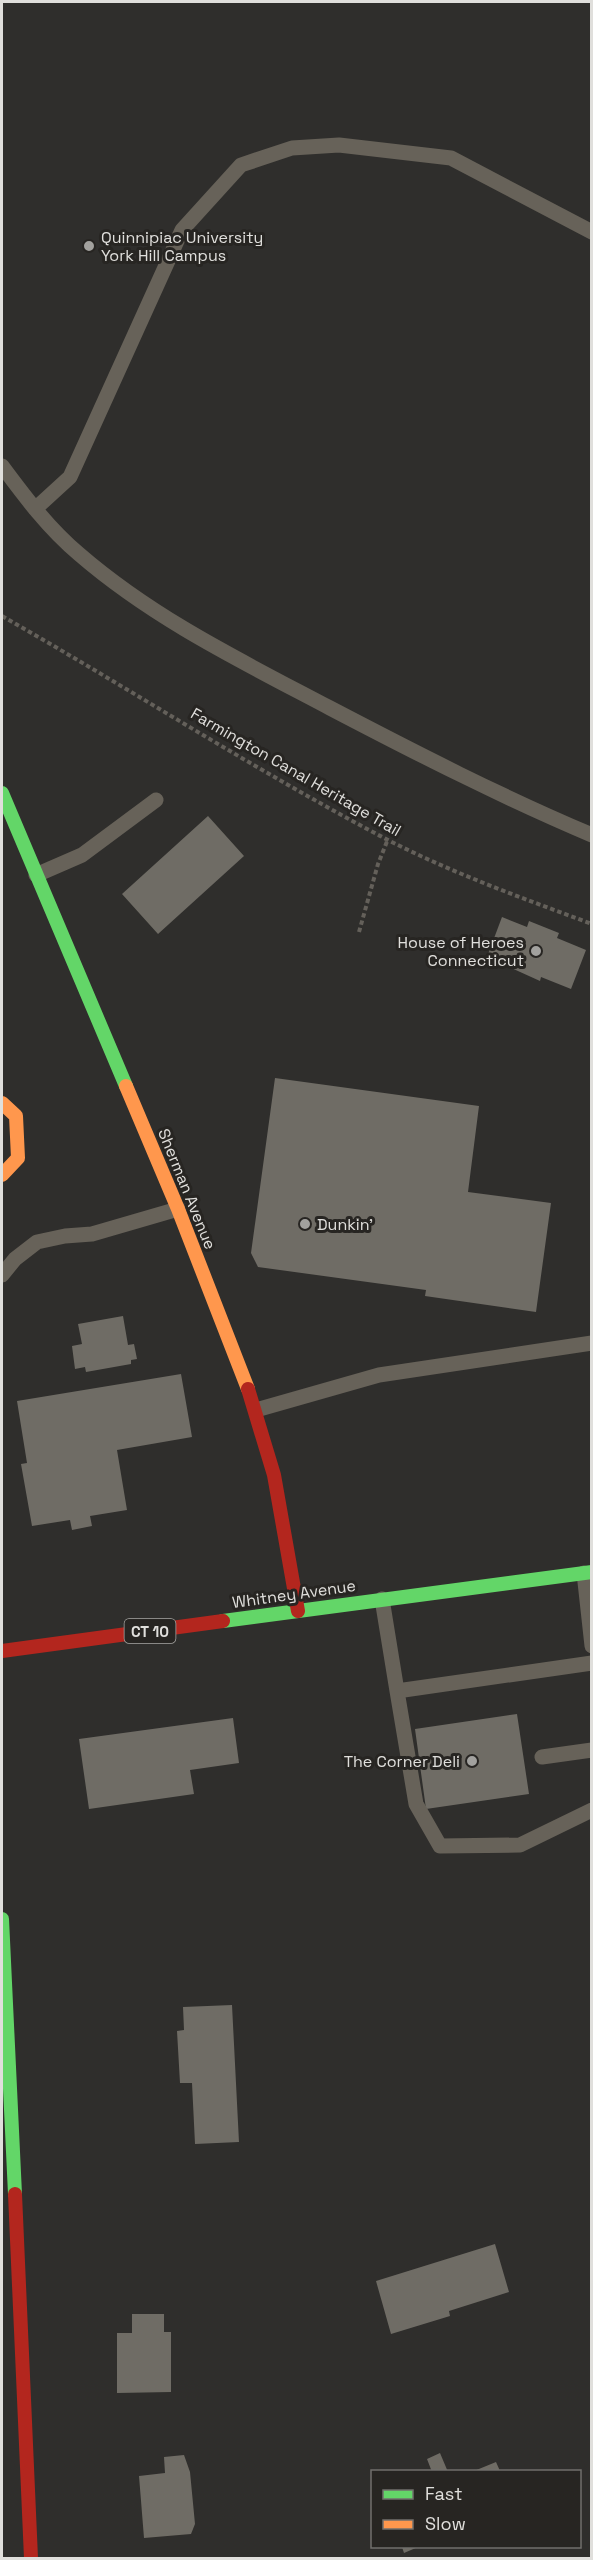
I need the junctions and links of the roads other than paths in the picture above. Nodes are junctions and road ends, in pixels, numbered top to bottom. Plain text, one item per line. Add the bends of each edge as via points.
1 (591, 232) edge
2 (2, 466) edge
3 (35, 509) junction
4 (2, 794) edge
5 (156, 800) dead end
6 (591, 835) edge
7 (36, 875) junction
8 (2, 1102) edge
9 (2, 1175) edge
10 (178, 1209) junction
11 (2, 1275) edge
12 (591, 1343) edge
13 (256, 1410) junction
14 (588, 1573) edge
15 (382, 1599) junction
16 (298, 1611) junction
17 (591, 1646) edge
18 (2, 1651) edge
19 (591, 1663) edge
20 (397, 1691) junction
21 (591, 1750) edge
22 (542, 1757) dead end
23 (591, 1810) edge
24 (2, 1919) edge
25 (31, 2559) edge

1 - 3 lane via 451,158 339,145 292,148 242,165 182,230 70,477
2 - 3 lane
3 - 6 lane via 78,554 191,635 418,754
4 - 7 main road, Sherman Avenue
5 - 7 lane via 82,855
7 - 10 main road, Sherman Avenue
8 - 9 main road via 16,1116 18,1158
10 - 11 lane via 93,1234 38,1242 15,1259
10 - 13 main road, Sherman Avenue
12 - 13 lane via 379,1375
13 - 16 main road, Sherman Avenue via 274,1474
14 - 15 main road, Whitney Avenue / CT 10
14 - 17 lane
15 - 16 main road, Whitney Avenue / CT 10
15 - 20 lane
16 - 18 main road, Whitney Avenue / CT 10
19 - 20 lane
20 - 23 lane via 416,1804 441,1846 520,1845
21 - 22 lane
24 - 25 main road

